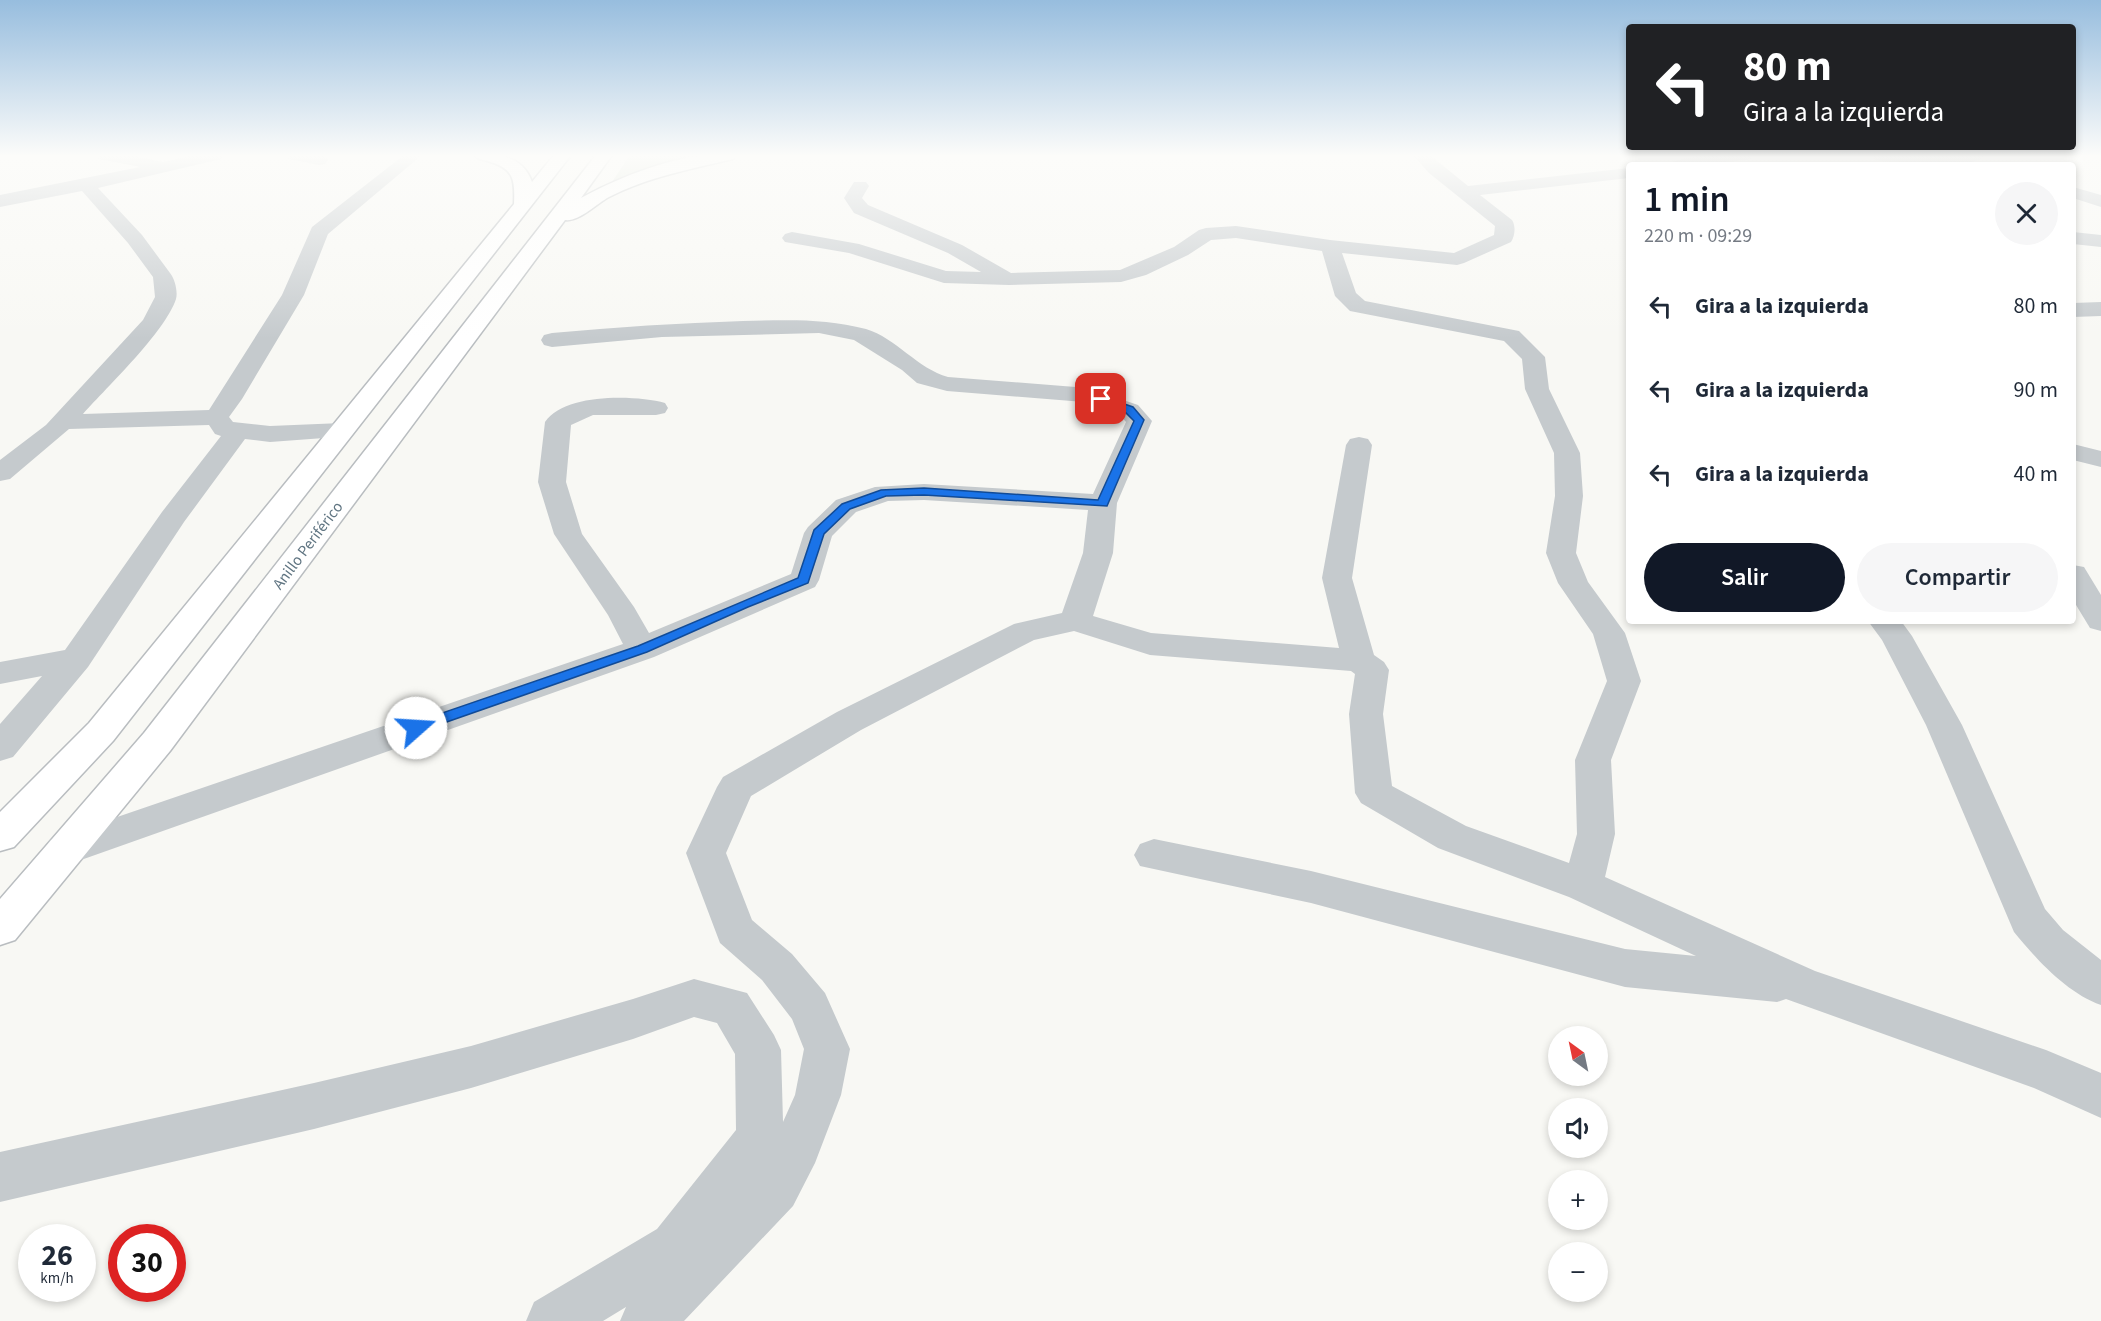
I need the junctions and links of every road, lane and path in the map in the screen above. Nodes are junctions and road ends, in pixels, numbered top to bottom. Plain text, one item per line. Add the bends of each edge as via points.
1 (114, 217) edge
2 (337, 217) edge
3 (513, 217) edge
4 (557, 217) edge
5 (566, 217) edge
6 (879, 217) edge
7 (1495, 217) edge
8 (545, 233) junction
9 (792, 238) dead end
10 (2076, 238) edge
11 (2101, 241) edge
12 (1330, 246) junction
13 (1009, 279) junction
14 (2101, 309) edge
15 (2076, 310) edge
16 (552, 340) dead end
17 (656, 408) dead end
18 (63, 422) junction
19 (227, 424) junction
20 (342, 431) junction
21 (1359, 445) dead end
22 (2076, 453) edge
23 (2101, 459) edge
24 (0, 473) edge
25 (1102, 503) junction
26 (2076, 579) edge
27 (1075, 621) junction
28 (2101, 621) edge
29 (1886, 624) edge
30 (642, 649) junction
31 (76, 659) junction
32 (1359, 661) junction
33 (0, 673) edge
34 (0, 748) edge
35 (0, 836) edge
36 (64, 851) junction
37 (1154, 855) dead end
38 (1583, 885) junction
39 (0, 928) edge
40 (1803, 986) junction
41 (2101, 986) edge
42 (2101, 1095) edge
43 (0, 1177) edge
44 (553, 1321) edge
45 (647, 1321) edge

1 - 18 street via 163,277 166,297 152,323
2 - 19 street via 319,231 293,295 230,399
3 - 20 highway
4 - 8 highway, Anillo Periférico
5 - 8 highway
6 - 13 street via 955,249
7 - 12 street via 1505,224 1504,238 1457,259
8 - 36 highway, Anillo Periférico via 157,742
9 - 13 street via 852,248 944,277
10 - 11 street
12 - 13 street via 1236,232 1206,234 1181,251 1121,276
12 - 38 street via 1346,297 1358,306 1511,336 1533,357 1537,389 1567,453 1569,496 1561,553 1573,584 1609,633 1624,681 1593,760 1596,834
14 - 15 street
16 - 25 street via 662,330 819,326 861,335 925,378 947,384 1088,395 1129,410 1139,420
17 - 30 street via 593,405 572,411 558,422 552,482 568,534
18 - 19 street
18 - 24 street
19 - 20 street via 270,434
19 - 31 street via 172,518
20 - 35 highway via 101,732
21 - 32 street via 1337,578
22 - 23 street
25 - 27 street via 1098,553
25 - 30 street via 885,493 846,506 818,533 804,580
26 - 28 street
27 - 32 street via 1150,644
27 - 45 street via 1025,631 960,662 736,787 706,853 735,931 777,967 809,1006 827,1049 818,1095 798,1146 775,1188
29 - 41 street via 1944,725 2029,920 2048,943
30 - 36 street
31 - 33 street
31 - 34 street
32 - 38 street via 1372,670 1366,714 1374,793 1452,837
36 - 39 highway, Anillo Periférico
37 - 40 street via 1311,887 1625,968
38 - 40 street
40 - 42 street via 2046,1071
43 - 44 street via 314,1107 471,1067 694,998 730,1007 758,1050 760,1138 675,1247

